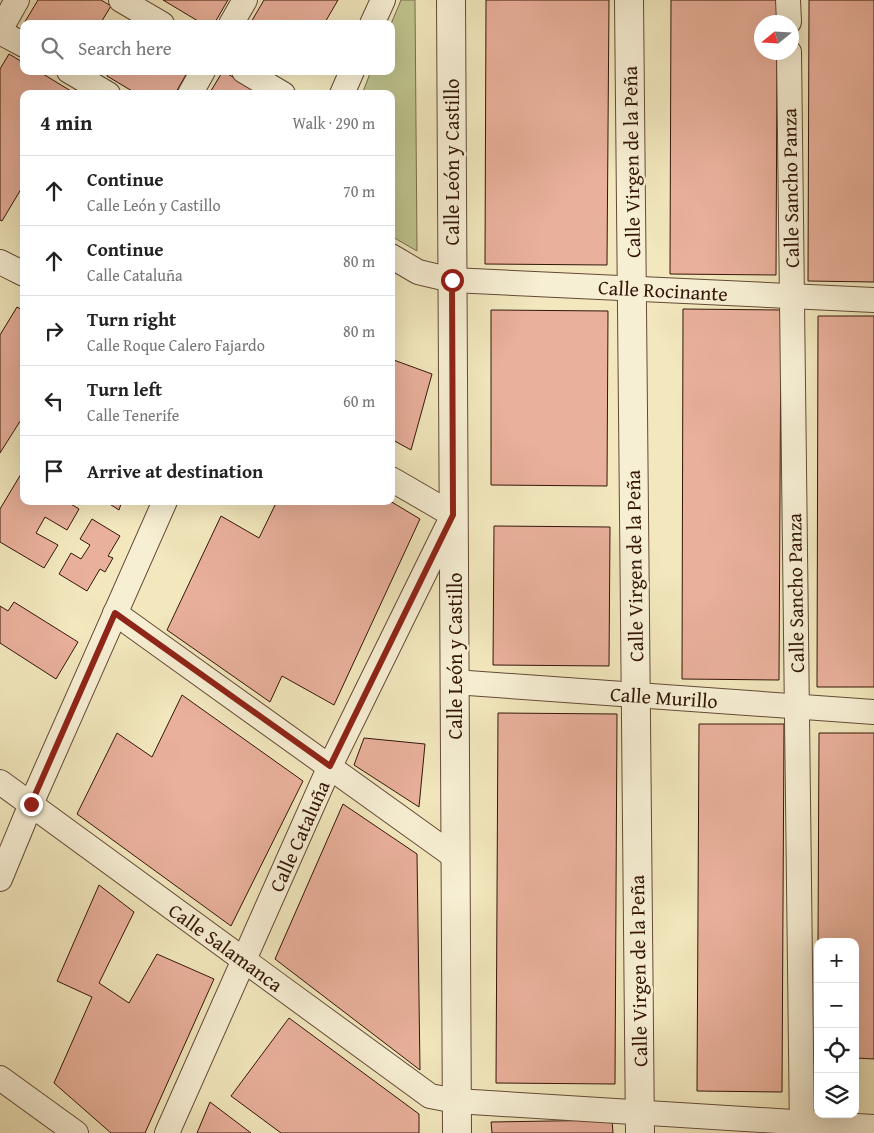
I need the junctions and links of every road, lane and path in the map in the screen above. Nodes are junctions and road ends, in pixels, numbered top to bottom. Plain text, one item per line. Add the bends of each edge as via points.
1 (18, 0) edge
2 (245, 0) edge
3 (383, 0) edge
4 (450, 0) edge
5 (629, 0) edge
6 (788, 0) edge
7 (126, 7) edge
8 (789, 15) edge
9 (154, 20) edge
10 (233, 20) edge
11 (374, 20) edge
12 (0, 31) edge
13 (20, 44) edge
14 (789, 60) edge
15 (82, 75) edge
16 (201, 75) edge
17 (251, 75) edge
18 (350, 75) edge
19 (103, 90) edge
20 (192, 90) edge
21 (276, 90) edge
22 (344, 90) edge
23 (395, 258) edge
24 (0, 262) edge
25 (20, 272) edge
26 (452, 280) junction
27 (632, 289) junction
28 (792, 296) junction
29 (874, 300) edge
30 (395, 481) edge
31 (163, 505) edge
32 (453, 515) junction
33 (115, 613) junction
34 (454, 682) junction
35 (636, 695) junction
36 (796, 707) junction
37 (874, 712) edge
38 (330, 766) junction
39 (0, 782) edge
40 (31, 804) junction
41 (455, 857) junction
42 (0, 879) edge
43 (244, 960) junction
44 (0, 1078) edge
45 (456, 1101) junction
46 (639, 1123) edge
47 (874, 1127) edge
48 (801, 1128) edge
49 (76, 1133) edge
50 (167, 1133) edge
51 (456, 1133) edge

1 - 12 street
2 - 10 street
3 - 11 street
4 - 26 street, Calle León y Castillo
5 - 27 street, Calle Virgen de la Peña
6 - 8 street
7 - 9 street
12 - 13 street
14 - 28 street, Calle Sancho Panza
15 - 19 street
16 - 20 street
17 - 21 street
18 - 22 street
23 - 26 street, Calle Rocinante via 418,272
24 - 25 street
26 - 27 street, Calle Rocinante
26 - 32 street, Calle León y Castillo
27 - 28 street, Calle Rocinante
27 - 35 street, Calle Virgen de la Peña
28 - 29 street, Calle Rocinante
28 - 36 street, Calle Sancho Panza
30 - 32 street
31 - 33 street
32 - 34 street, Calle León y Castillo
32 - 38 street, Calle Cataluña
33 - 38 street
33 - 40 street
34 - 35 street, Calle Murillo
34 - 41 street, Calle León y Castillo
35 - 36 street, Calle Murillo
35 - 46 street, Calle Virgen de la Peña
36 - 37 street, Calle Murillo
36 - 48 street, Calle Sancho Panza
38 - 41 street
38 - 43 street, Calle Cataluña
39 - 40 street, Calle Salamanca
40 - 42 street
40 - 43 street, Calle Salamanca
41 - 45 street, Calle León y Castillo
43 - 45 street, Calle Salamanca via 430,1096
43 - 50 street, Calle Cataluña
44 - 49 street
45 - 46 street, Calle Salamanca
45 - 51 street, Calle León y Castillo
46 - 48 street, Calle Salamanca
47 - 48 street, Calle Salamanca

